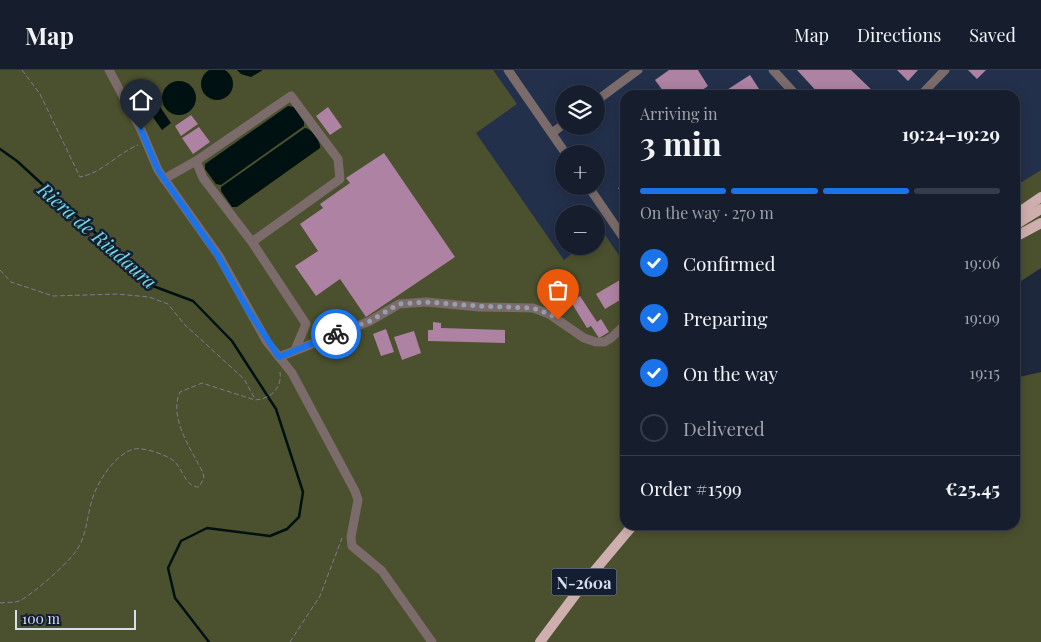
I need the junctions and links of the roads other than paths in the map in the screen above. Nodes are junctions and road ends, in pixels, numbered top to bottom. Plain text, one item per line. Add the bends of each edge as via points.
1 (109, 70) edge
2 (508, 70) edge
3 (638, 70) edge
4 (774, 70) edge
5 (945, 70) edge
6 (627, 73) edge
7 (792, 90) edge
8 (926, 90) edge
9 (605, 93) edge
10 (555, 131) edge
11 (552, 133) junction
12 (560, 145) edge
13 (196, 161) junction
14 (164, 179) junction
15 (594, 195) edge
16 (1041, 197) edge
17 (1041, 209) edge
18 (1020, 212) edge
19 (1020, 222) edge
20 (1041, 223) edge
21 (620, 233) edge
22 (1020, 234) edge
23 (252, 242) junction
24 (620, 330) edge
25 (295, 350) junction
26 (279, 357) junction
27 (628, 530) edge
28 (432, 642) edge
29 (540, 642) edge

1 - 14 street
2 - 11 street
3 - 6 street
4 - 7 street
5 - 8 street
6 - 9 street
10 - 11 street
11 - 12 street
13 - 14 street
13 - 23 street via 203,178
13 - 23 street via 291,96 338,159 340,179
14 - 26 street via 218,256
15 - 21 street
16 - 18 main road
17 - 19 main road
20 - 22 main road
23 - 25 street via 306,324
24 - 25 street via 604,342 596,342 584,338 550,314 533,308 426,302 399,304 370,321
25 - 26 street
26 - 28 street via 306,398 358,496 352,546 382,571
27 - 29 main road, N-260a via 580,586

